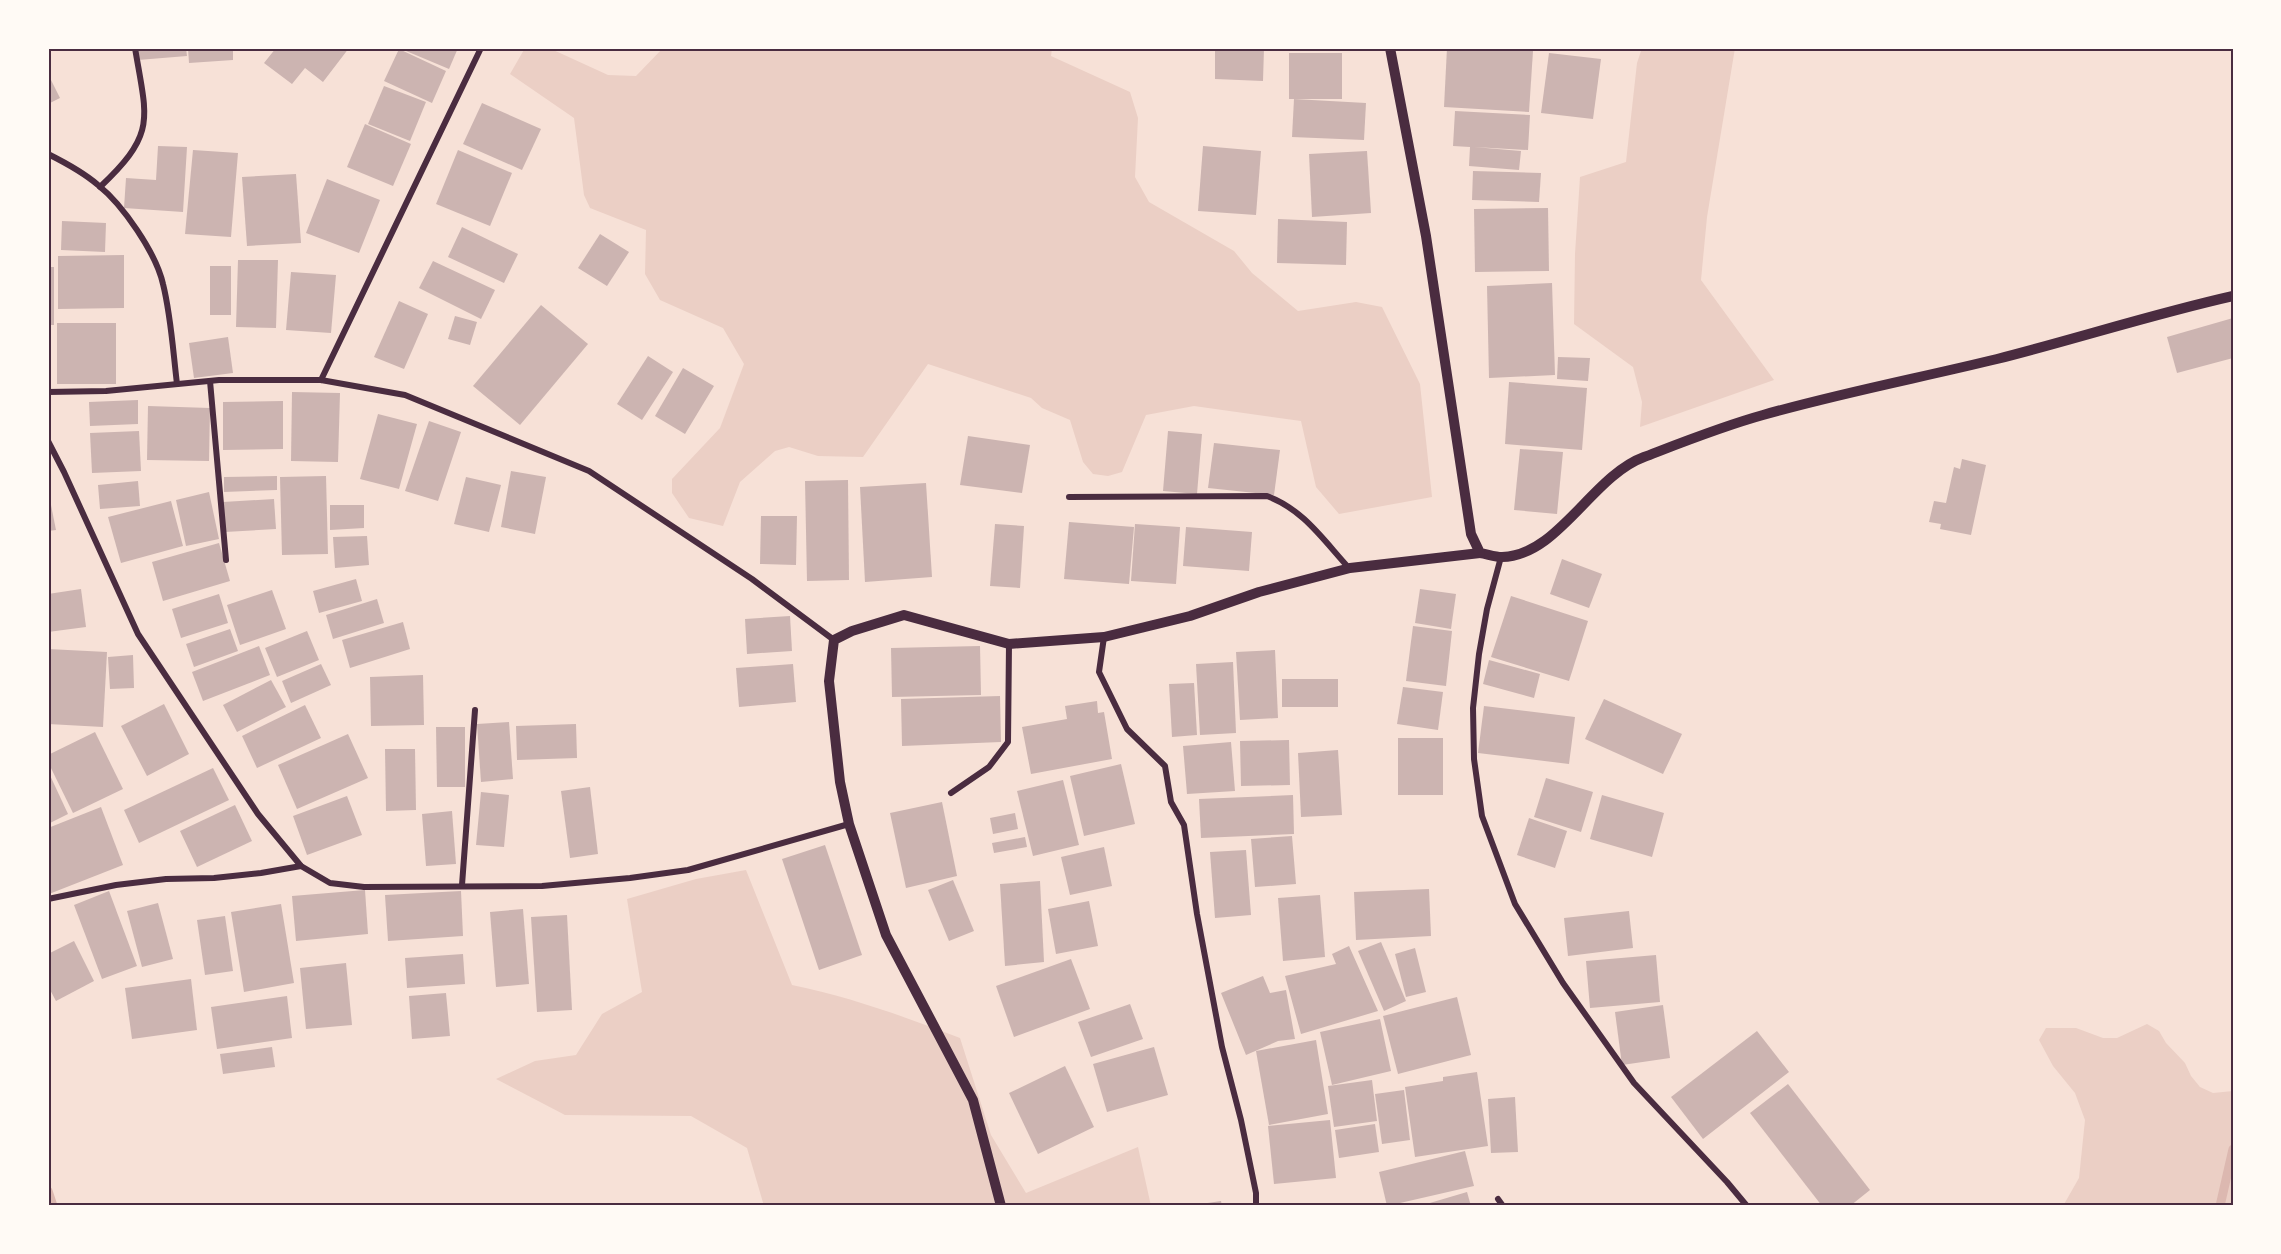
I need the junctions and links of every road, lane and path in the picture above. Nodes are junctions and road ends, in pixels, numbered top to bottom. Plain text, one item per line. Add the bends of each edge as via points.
1 (135, 48) edge
2 (482, 48) edge
3 (1390, 48) edge
4 (48, 154) edge
5 (100, 187) junction
6 (2233, 296) edge
7 (321, 380) junction
8 (210, 381) junction
9 (177, 384) junction
10 (48, 392) edge
11 (48, 441) edge
12 (1069, 497) dead end
13 (1480, 553) junction
14 (1501, 557) junction
15 (226, 560) dead end
16 (1350, 568) junction
17 (1104, 637) junction
18 (834, 640) junction
19 (1009, 644) junction
20 (475, 710) dead end
21 (951, 793) dead end
22 (849, 824) junction
23 (301, 866) junction
24 (462, 885) junction
25 (48, 899) edge
26 (1498, 1199) dead end
27 (1001, 1206) edge
28 (1256, 1206) edge
29 (1503, 1206) edge
30 (1747, 1206) edge

1 - 5 street via 145,109 144,130 125,163
2 - 7 street
3 - 13 street via 1426,236 1471,534
4 - 5 street via 70,164
5 - 9 street via 144,239 163,281
6 - 14 street via 1763,415 1710,432 1639,459 1605,481 1540,544
7 - 8 street
7 - 18 street via 405,395 589,471 752,579
8 - 9 street
8 - 15 street
9 - 10 street
11 - 23 street via 138,634 258,814
12 - 16 street via 1267,496 1299,513
13 - 14 street
13 - 16 street
14 - 30 street via 1479,654 1473,708 1474,759 1482,816 1515,904 1563,983 1634,1083
16 - 17 street via 1259,592 1190,616
17 - 19 street
17 - 28 street via 1099,672 1127,729 1165,766 1171,802 1184,825 1222,1047 1241,1120
18 - 19 street via 904,615
18 - 22 street via 829,681 840,782
19 - 21 street via 1008,742 989,767
20 - 24 street
22 - 24 street via 688,870 542,886
22 - 27 street via 886,935 972,1100
23 - 24 street via 330,883 364,887
23 - 25 street via 116,885
26 - 29 street

